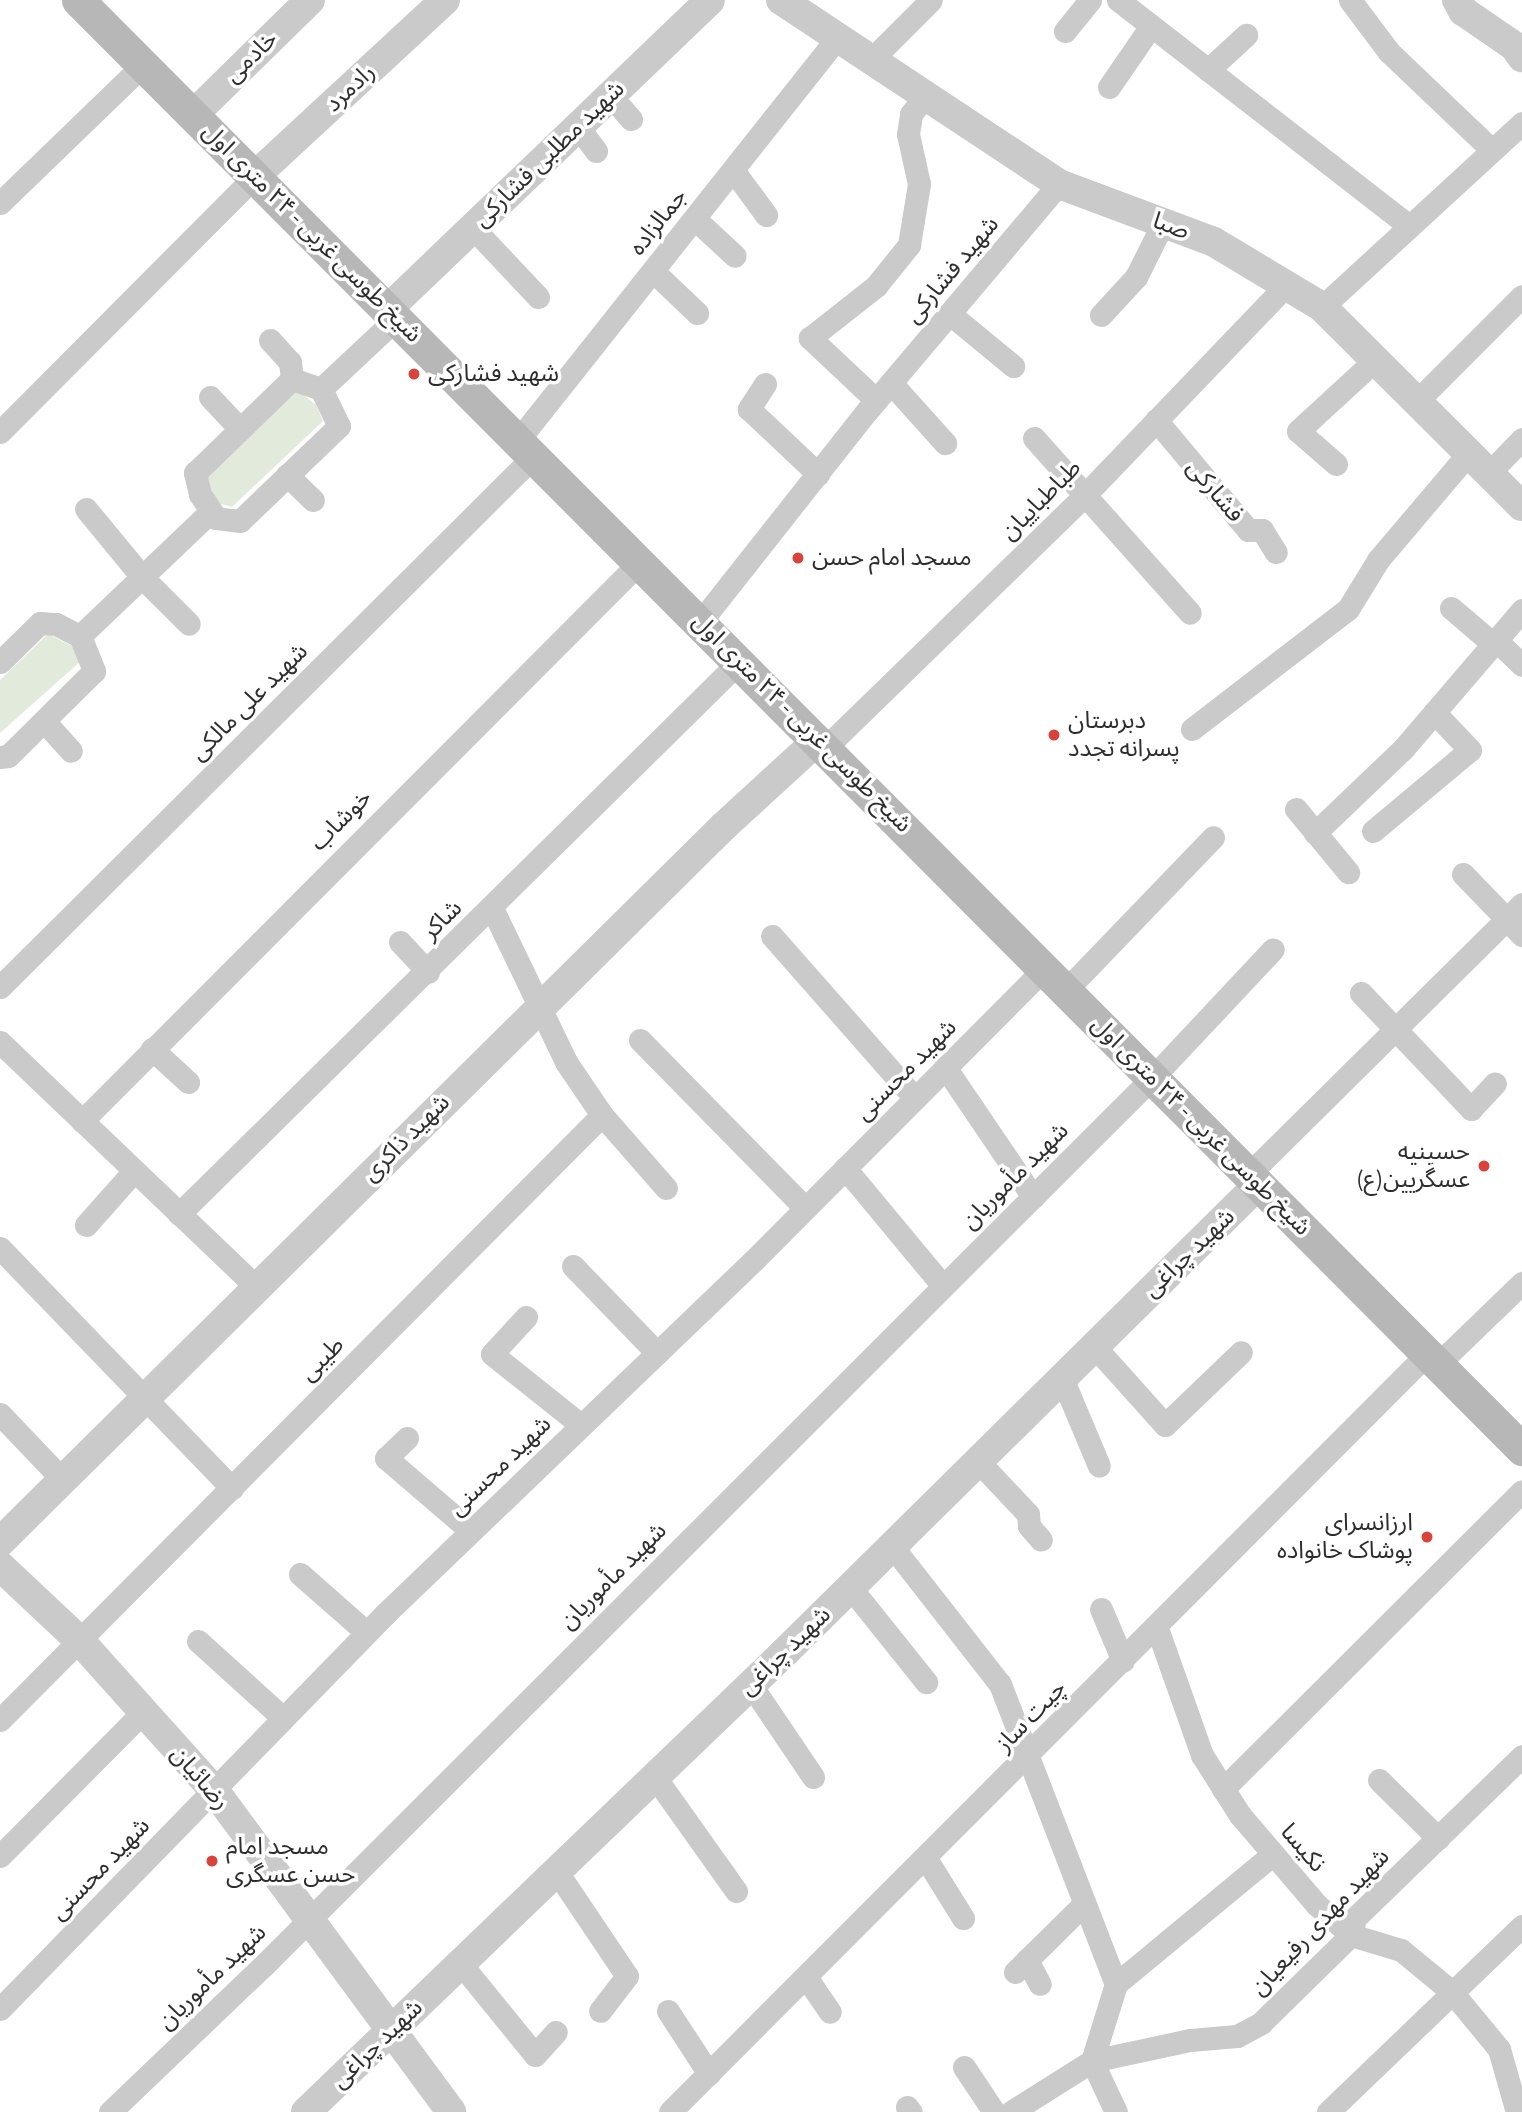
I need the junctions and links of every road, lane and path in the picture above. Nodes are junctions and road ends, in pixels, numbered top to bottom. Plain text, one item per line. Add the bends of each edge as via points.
1 (310, 0) edge
2 (444, 0) edge
3 (710, 0) edge
4 (781, 0) edge
5 (931, 0) edge
6 (1090, 0) edge
7 (1119, 0) edge
8 (1350, 0) edge
9 (1457, 0) edge
10 (81, 1) edge
11 (1151, 26) junction
12 (1066, 31) dead end
13 (1246, 36) dead end
14 (838, 37) junction
15 (1522, 57) edge
16 (872, 60) junction
17 (143, 65) junction
18 (1208, 70) junction
19 (1110, 87) dead end
20 (610, 95) junction
21 (926, 95) junction
22 (193, 115) junction
23 (631, 119) dead end
24 (1522, 123) edge
25 (578, 127) junction
26 (1491, 149) junction
27 (596, 151) dead end
28 (733, 170) junction
29 (255, 176) junction
30 (1059, 184) junction
31 (0, 203) edge
32 (766, 215) dead end
33 (695, 219) junction
34 (1163, 223) junction
35 (1409, 226) junction
36 (473, 228) junction
37 (735, 256) dead end
38 (653, 271) junction
39 (1287, 284) junction
40 (1522, 296) edge
41 (538, 297) dead end
42 (1322, 307) junction
43 (393, 313) junction
44 (697, 313) dead end
45 (950, 314) junction
46 (1101, 314) dead end
47 (270, 340) dead end
48 (1374, 361) junction
49 (1013, 366) dead end
50 (292, 379) junction
51 (891, 383) junction
52 (765, 384) dead end
53 (321, 389) junction
54 (210, 397) dead end
55 (876, 400) junction
56 (1415, 403) junction
57 (1156, 420) junction
58 (240, 429) junction
59 (0, 432) edge
60 (1034, 438) dead end
61 (1522, 439) edge
62 (945, 443) dead end
63 (527, 447) junction
64 (1336, 464) dead end
65 (1478, 464) junction
66 (818, 474) junction
67 (287, 475) junction
68 (1083, 497) junction
69 (313, 500) dead end
70 (1522, 506) edge
71 (86, 509) dead end
72 (209, 513) junction
73 (1276, 552) dead end
74 (642, 561) junction
75 (142, 578) junction
76 (1451, 608) dead end
77 (1522, 610) edge
78 (1189, 613) dead end
79 (701, 621) junction
80 (189, 624) dead end
81 (80, 636) junction
82 (1494, 641) junction
83 (740, 661) junction
84 (0, 662) edge
85 (1522, 665) edge
86 (1434, 712) junction
87 (44, 721) junction
88 (1192, 729) dead end
89 (822, 743) junction
90 (71, 751) dead end
91 (0, 757) edge
92 (1296, 809) dead end
93 (1373, 831) dead end
94 (1315, 833) junction
95 (1213, 837) dead end
96 (1348, 872) dead end
97 (1463, 874) dead end
98 (492, 908) junction
99 (1517, 920) edge
100 (772, 936) dead end
101 (400, 942) dead end
102 (1273, 949) dead end
103 (428, 972) junction
104 (1055, 979) junction
105 (0, 987) edge
106 (1361, 993) dead end
107 (538, 1008) junction
108 (1394, 1030) junction
109 (639, 1040) dead end
110 (0, 1042) edge
111 (152, 1049) junction
112 (946, 1068) junction
113 (1153, 1077) junction
114 (188, 1082) dead end
115 (1495, 1083) dead end
116 (915, 1098) junction
117 (602, 1115) junction
118 (82, 1121) junction
119 (845, 1168) junction
120 (134, 1171) junction
121 (1254, 1179) junction
122 (666, 1188) dead end
123 (1033, 1197) junction
124 (806, 1208) junction
125 (179, 1214) junction
126 (86, 1225) dead end
127 (0, 1248) edge
128 (573, 1266) dead end
129 (1522, 1283) edge
130 (942, 1285) junction
131 (256, 1287) junction
132 (526, 1317) dead end
133 (1094, 1346) junction
134 (1241, 1352) dead end
135 (657, 1353) junction
136 (1432, 1359) junction
137 (1062, 1378) junction
138 (147, 1395) junction
139 (0, 1414) edge
140 (581, 1425) junction
141 (407, 1437) dead end
142 (1522, 1449) edge
143 (978, 1461) junction
144 (1099, 1466) dead end
145 (62, 1479) junction
146 (232, 1488) junction
147 (1522, 1491) edge
148 (471, 1531) junction
149 (1041, 1540) dead end
150 (0, 1542) edge
151 (892, 1546) junction
152 (0, 1566) edge
153 (300, 1574) dead end
154 (850, 1587) junction
155 (1101, 1609) dead end
156 (1157, 1629) junction
157 (366, 1632) junction
158 (198, 1641) dead end
159 (80, 1642) junction
160 (1123, 1661) junction
161 (926, 1682) dead end
162 (751, 1685) junction
163 (142, 1713) junction
164 (284, 1718) junction
165 (0, 1720) edge
166 (1522, 1756) edge
167 (1027, 1758) junction
168 (655, 1777) junction
169 (813, 1777) dead end
170 (1379, 1780) dead end
171 (1223, 1789) junction
172 (214, 1790) junction
173 (1437, 1838) junction
174 (1273, 1854) junction
175 (0, 1856) edge
176 (925, 1857) junction
177 (557, 1872) junction
178 (736, 1891) dead end
179 (1084, 1903) junction
180 (963, 1918) dead end
181 (308, 1919) junction
182 (1522, 1926) edge
183 (1351, 1935) junction
184 (461, 1964) junction
185 (806, 1977) junction
186 (1040, 1984) dead end
187 (1116, 1984) junction
188 (1452, 1993) junction
189 (0, 2009) edge
190 (600, 2011) dead end
191 (668, 2011) dead end
192 (830, 2012) dead end
193 (391, 2030) junction
194 (556, 2032) dead end
195 (1092, 2061) junction
196 (964, 2067) dead end
197 (709, 2074) junction
198 (110, 2112) edge
199 (306, 2112) edge
200 (451, 2112) edge
201 (670, 2112) edge
202 (994, 2112) edge
203 (1011, 2112) edge
204 (1116, 2112) edge
205 (1328, 2112) edge
206 (1517, 2112) edge

1 - 22 street, خادمی
2 - 29 street, رادمرد
3 - 20 street, شهید مطلبی فشارکی
4 - 14 street, صبا
5 - 16 street
6 - 12 street
7 - 11 street
8 - 26 street via 1390,52
9 - 15 street via 1463,11 1514,46
10 - 17 main road, شیخ طوسی غربی - ۲۴ متری اول
11 - 18 street
11 - 19 street
13 - 18 street
14 - 16 street, صبا
14 - 28 street, جمالزاده
16 - 21 street, صبا
17 - 22 main road, شیخ طوسی غربی - ۲۴ متری اول
17 - 31 street
18 - 35 street
20 - 23 street
20 - 25 street, شهید مطلبی فشارکی
21 - 30 street, صبا
21 - 55 street via 911,114 908,134 919,184 909,245 876,286 810,338
22 - 29 main road, شیخ طوسی غربی - ۲۴ متری اول
24 - 26 street
25 - 27 street
25 - 36 street, شهید مطلبی فشارکی
26 - 35 street
28 - 32 street
28 - 33 street, جمالزاده
29 - 43 main road, شیخ طوسی غربی - ۲۴ متری اول
29 - 59 street
30 - 34 street, صبا
30 - 45 street, شهید فشارکی
33 - 37 street
33 - 38 street, جمالزاده
34 - 39 street, صبا via 1214,242
34 - 46 street via 1136,276
35 - 42 street
36 - 41 street
36 - 43 street, شهید مطلبی فشارکی
38 - 44 street
38 - 63 street, جمالزاده
39 - 42 street, صبا
39 - 57 street, طباطباییان
40 - 56 street
42 - 48 street, صبا
43 - 53 street
43 - 63 main road, شیخ طوسی غربی - ۲۴ متری اول
45 - 49 street
45 - 51 street, شهید فشارکی
47 - 50 street via 290,362
48 - 56 street, صبا
48 - 64 street via 1298,431
50 - 53 street
50 - 58 street
51 - 55 street, شهید فشارکی
51 - 62 street
52 - 66 street via 749,409
53 - 67 street via 339,426
54 - 58 street
55 - 66 street, شهید فشارکی
56 - 65 street, صبا
57 - 68 street, طباطباییان
57 - 73 street, فشارکی via 1248,530 1262,530
58 - 72 street via 195,473
60 - 68 street
61 - 65 street
63 - 74 main road, شیخ طوسی غربی - ۲۴ متری اول
63 - 105 street, شهید علی مالکی
65 - 70 street, صبا
65 - 88 street via 1378,561 1348,609
66 - 79 street, شهید فشارکی
67 - 69 street
67 - 72 street via 240,521
68 - 78 street
68 - 89 street, طباطباییان
71 - 75 street
72 - 75 street
74 - 79 main road, شیخ طوسی غربی - ۲۴ متری اول
74 - 111 street, خوشاب
75 - 80 street
75 - 81 street
76 - 82 street
77 - 82 street
79 - 83 main road, شیخ طوسی غربی - ۲۴ متری اول
81 - 84 street via 56,624 40,623
81 - 87 street via 94,671
82 - 85 street
82 - 86 street
83 - 89 main road, شیخ طوسی غربی - ۲۴ متری اول
83 - 98 street, شاکر
86 - 93 street via 1470,750
86 - 94 street via 1403,750
87 - 90 street
87 - 91 street via 8,756
89 - 104 main road, شیخ طوسی غربی - ۲۴ متری اول
89 - 107 street, شهید ذاکری
92 - 94 street
94 - 96 street
95 - 104 street, شهید محسنی
97 - 99 street
98 - 103 street, شاکر
98 - 107 street
99 - 108 street
100 - 116 street
101 - 103 street
102 - 113 street, شهید مأموریان
103 - 125 street, شاکر
104 - 112 street, شهید محسنی
104 - 113 main road, شیخ طوسی غربی - ۲۴ متری اول
106 - 108 street
107 - 117 street via 566,1062
107 - 131 street, شهید ذاکری
108 - 115 street via 1471,1109
108 - 121 street
109 - 124 street
110 - 118 street
111 - 114 street
111 - 118 street, خوشاب
112 - 116 street, شهید محسنی
112 - 123 street
113 - 121 main road, شیخ طوسی غربی - ۲۴ متری اول
113 - 123 street, شهید مأموریان
116 - 119 street, شهید محسنی
117 - 122 street
117 - 146 street, طیبی
118 - 120 street
119 - 124 street, شهید محسنی
119 - 130 street
120 - 125 street
120 - 126 street
121 - 133 street, شهید چراغی
121 - 136 main road, شیخ طوسی غربی - ۲۴ متری اول
123 - 130 street, شهید مأموریان
124 - 135 street, شهید محسنی
125 - 131 street
127 - 138 street
128 - 135 street
129 - 136 street, چیت ساز
130 - 181 street, شهید مأموریان
131 - 138 street, شهید ذاکری
132 - 140 street via 492,1354
133 - 134 street via 1165,1425
133 - 137 street, شهید چراغی
135 - 140 street, شهید محسنی
136 - 142 main road, شیخ طوسی غربی - ۲۴ متری اول
136 - 156 street, چیت ساز
137 - 143 street, شهید چراغی
137 - 144 street
138 - 145 street, شهید ذاکری
138 - 146 street
139 - 145 street
140 - 148 street, شهید محسنی
141 - 148 street via 386,1458
143 - 149 street via 1028,1514 1028,1526
143 - 151 street, شهید چراغی
145 - 150 street, شهید ذاکری
146 - 159 street, طیبی
147 - 171 street
148 - 157 street, شهید محسنی
151 - 154 street, شهید چراغی
151 - 167 street via 1000,1684
152 - 159 street, رضائیان
153 - 157 street
154 - 161 street
154 - 162 street, شهید چراغی
155 - 160 street
156 - 160 street, چیت ساز
156 - 171 street, نکیسا via 1202,1755
157 - 164 street, شهید محسنی
158 - 164 street
159 - 163 street, رضائیان
159 - 165 street, طیبی
160 - 167 street, چیت ساز
162 - 168 street, شهید چراغی
162 - 169 street
163 - 172 street, رضائیان
163 - 175 street
164 - 172 street, شهید محسنی
166 - 173 street, شهید مهدی رفیعیان
167 - 176 street, چیت ساز
167 - 179 street
168 - 177 street, شهید چراغی
168 - 178 street
170 - 173 street
171 - 174 street, نکیسا
172 - 181 street, رضائیان
172 - 189 street, شهید محسنی
173 - 183 street, شهید مهدی رفیعیان via 1355,1918
174 - 183 street, نکیسا via 1317,1905
174 - 187 street
176 - 180 street
176 - 185 street, چیت ساز
177 - 184 street, شهید چراغی
177 - 190 street via 627,1976
179 - 186 street via 1021,1966
179 - 187 street
181 - 193 street, رضائیان
181 - 198 street, شهید مأموریان
182 - 188 street
183 - 188 street, نکیسا via 1401,1950
183 - 195 street, شهید مهدی رفیعیان via 1262,2023 1237,2036 1190,2040
184 - 193 street, شهید چراغی
184 - 194 street via 535,2055
185 - 192 street
185 - 197 street, چیت ساز
187 - 195 street
188 - 205 street
188 - 206 street, نکیسا via 1499,2049
191 - 197 street
193 - 199 street, شهید چراغی
193 - 200 street, رضائیان
195 - 203 street, شهید مهدی رفیعیان
195 - 204 street
196 - 202 street
197 - 201 street, چیت ساز

